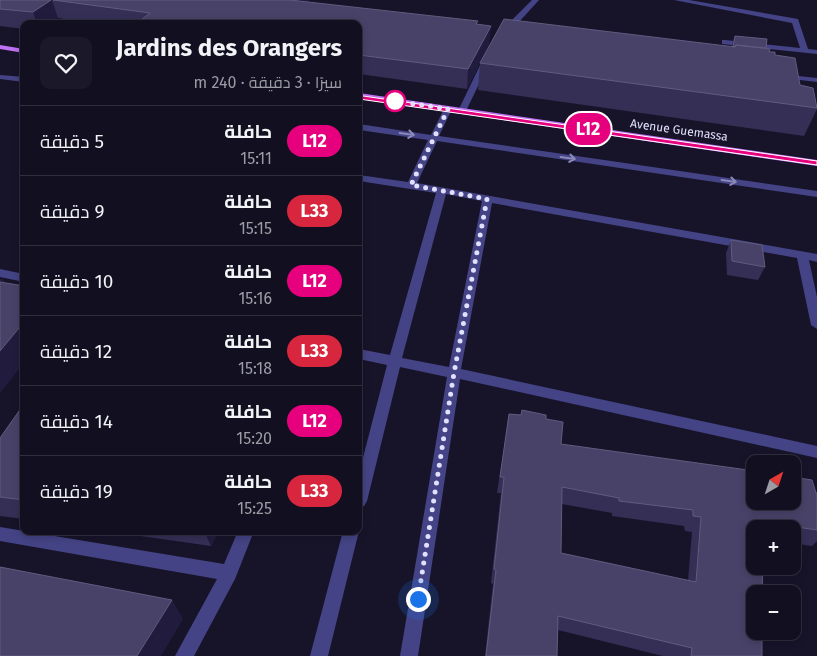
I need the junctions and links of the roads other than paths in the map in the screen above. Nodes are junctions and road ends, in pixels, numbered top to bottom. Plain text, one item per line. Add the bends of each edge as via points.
1 (536, 0) edge
2 (677, 0) edge
3 (686, 1) edge
4 (511, 38) edge
5 (725, 42) dead end
6 (0, 47) edge
7 (20, 50) edge
8 (805, 50) junction
9 (492, 51) edge
10 (817, 52) edge
11 (778, 75) edge
12 (0, 77) edge
13 (20, 80) edge
14 (817, 80) edge
15 (362, 96) edge
16 (448, 109) junction
17 (462, 111) junction
18 (362, 127) edge
19 (435, 138) junction
20 (817, 163) edge
21 (362, 178) edge
22 (411, 185) junction
23 (442, 191) junction
24 (817, 194) edge
25 (487, 199) junction
26 (802, 255) junction
27 (817, 258) edge
28 (0, 273) edge
29 (20, 277) edge
30 (817, 325) edge
31 (362, 355) edge
32 (394, 361) junction
33 (454, 373) junction
34 (817, 452) edge
35 (362, 489) edge
36 (0, 534) edge
37 (244, 535) edge
38 (350, 535) edge
39 (229, 573) junction
40 (184, 656) edge
41 (320, 656) edge
42 (409, 656) edge

1 - 4 street via 500,38
2 - 3 street
3 - 8 street via 795,21
5 - 8 street
6 - 7 main road
8 - 10 street
9 - 17 street
11 - 14 street via 799,82
12 - 13 street
15 - 16 main road, Avenue Guemassa
16 - 17 main road, Avenue Guemassa
16 - 19 street
17 - 20 main road, Avenue Guemassa
18 -> 19 street
19 - 22 street
19 -> 24 street
21 - 22 street
22 - 23 street
23 - 25 street
23 - 32 street
25 - 26 street
25 - 33 street
26 - 27 street
26 - 30 street
28 - 29 street
31 - 32 street
32 - 33 street
32 - 35 street
33 - 34 street
33 - 42 street
36 - 39 street
37 - 39 street
38 - 41 street
39 - 40 street

